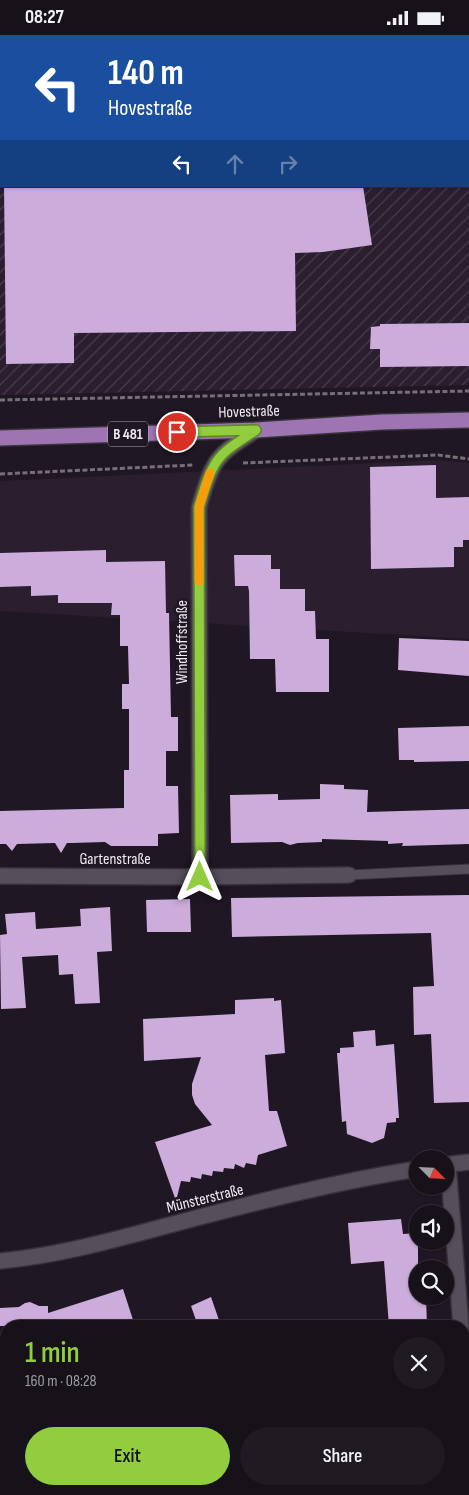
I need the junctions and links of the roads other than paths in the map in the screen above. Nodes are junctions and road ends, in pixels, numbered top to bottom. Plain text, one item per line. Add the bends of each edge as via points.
1 (469, 420) edge
2 (256, 430) junction
3 (0, 438) edge
4 (469, 869) edge
5 (349, 875) joint
6 (0, 876) edge
7 (200, 877) junction
8 (469, 1162) edge
9 (454, 1164) edge
10 (409, 1171) edge
11 (450, 1195) edge
12 (0, 1261) edge
13 (460, 1320) edge

1 - 2 main road, Hovestraße / B 481
2 - 3 main road, Hovestraße / B 481
2 - 7 street, Windhoffstraße via 214,464 199,507
4 - 5 lane
5 - 7 street, Gartenstraße
6 - 7 street, Gartenstraße
8 - 9 street
10 - 12 street, Münsterstraße via 352,1181 120,1239
11 - 13 street

